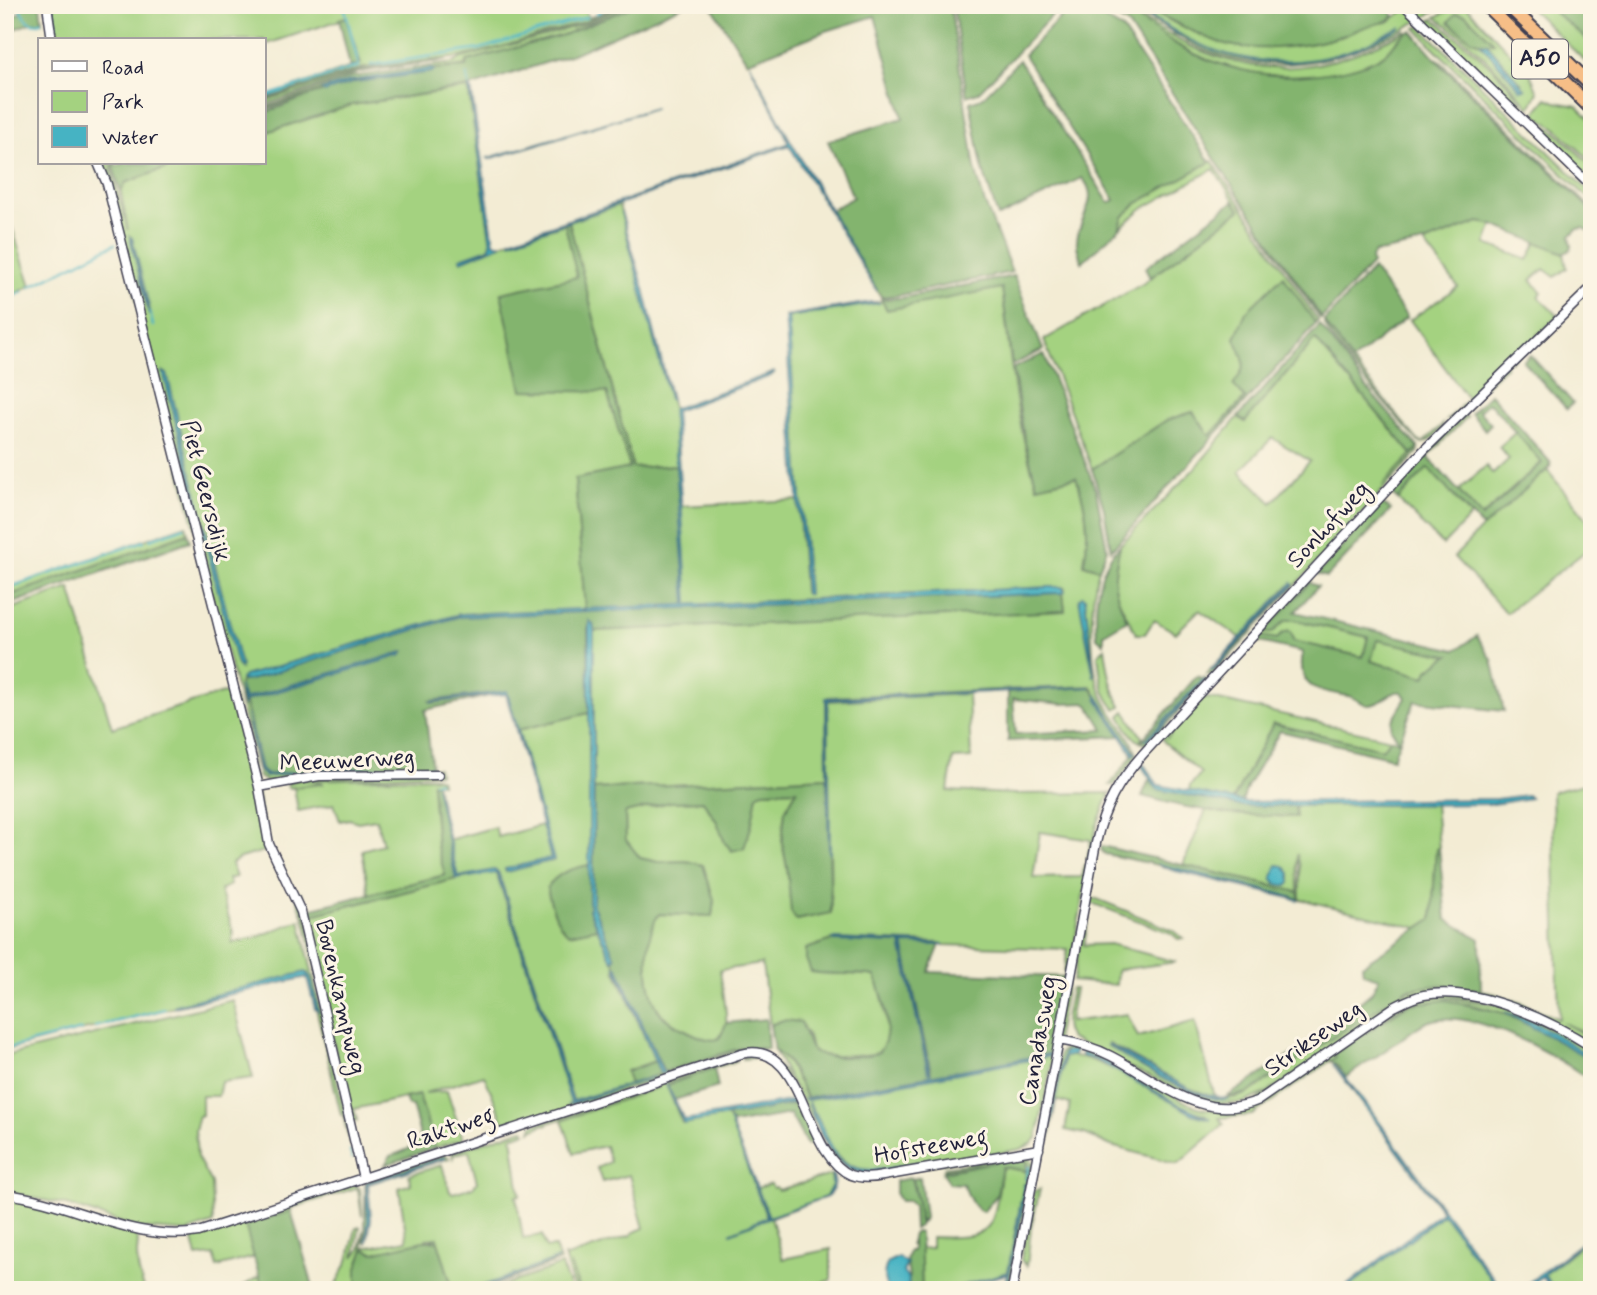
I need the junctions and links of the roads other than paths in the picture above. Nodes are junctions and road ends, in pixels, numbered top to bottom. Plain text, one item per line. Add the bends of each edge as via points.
1 (47, 5) edge
2 (1404, 5) edge
3 (1486, 5) edge
4 (1508, 5) edge
5 (52, 38) edge
6 (1592, 86) edge
7 (1592, 109) edge
8 (98, 164) edge
9 (1592, 187) edge
10 (1592, 287) edge
11 (438, 775) dead end
12 (259, 787) junction
13 (1109, 801) joint
14 (266, 830) joint
15 (1059, 1040) junction
16 (1592, 1047) edge
17 (770, 1055) joint
18 (1039, 1149) junction
19 (363, 1178) junction
20 (5, 1194) edge
21 (1012, 1290) edge

1 - 5 street
2 - 9 street
3 - 7 highway, A50
4 - 6 highway, A50
8 - 12 street, Piet Geersdijk
10 - 13 street, Sonhofweg via 1424,450 1143,754
11 - 12 street, Meeuwerweg via 319,776
12 - 14 street, Piet Geersdijk
13 - 15 street, Canadasweg via 1096,843
14 - 19 street, Bovenkampweg via 272,854 301,912
15 - 16 street, Strikseweg via 1111,1056 1191,1102 1224,1108 1259,1100 1394,1007 1425,995 1442,994 1522,1010
15 - 18 street, Canadasweg
17 - 18 street, Hofsteeweg via 785,1069 830,1158 851,1175 870,1178
17 - 19 street, Raktweg via 741,1054
18 - 21 street, Canadasweg
19 - 20 street, Raktweg via 180,1235 142,1232 63,1206

